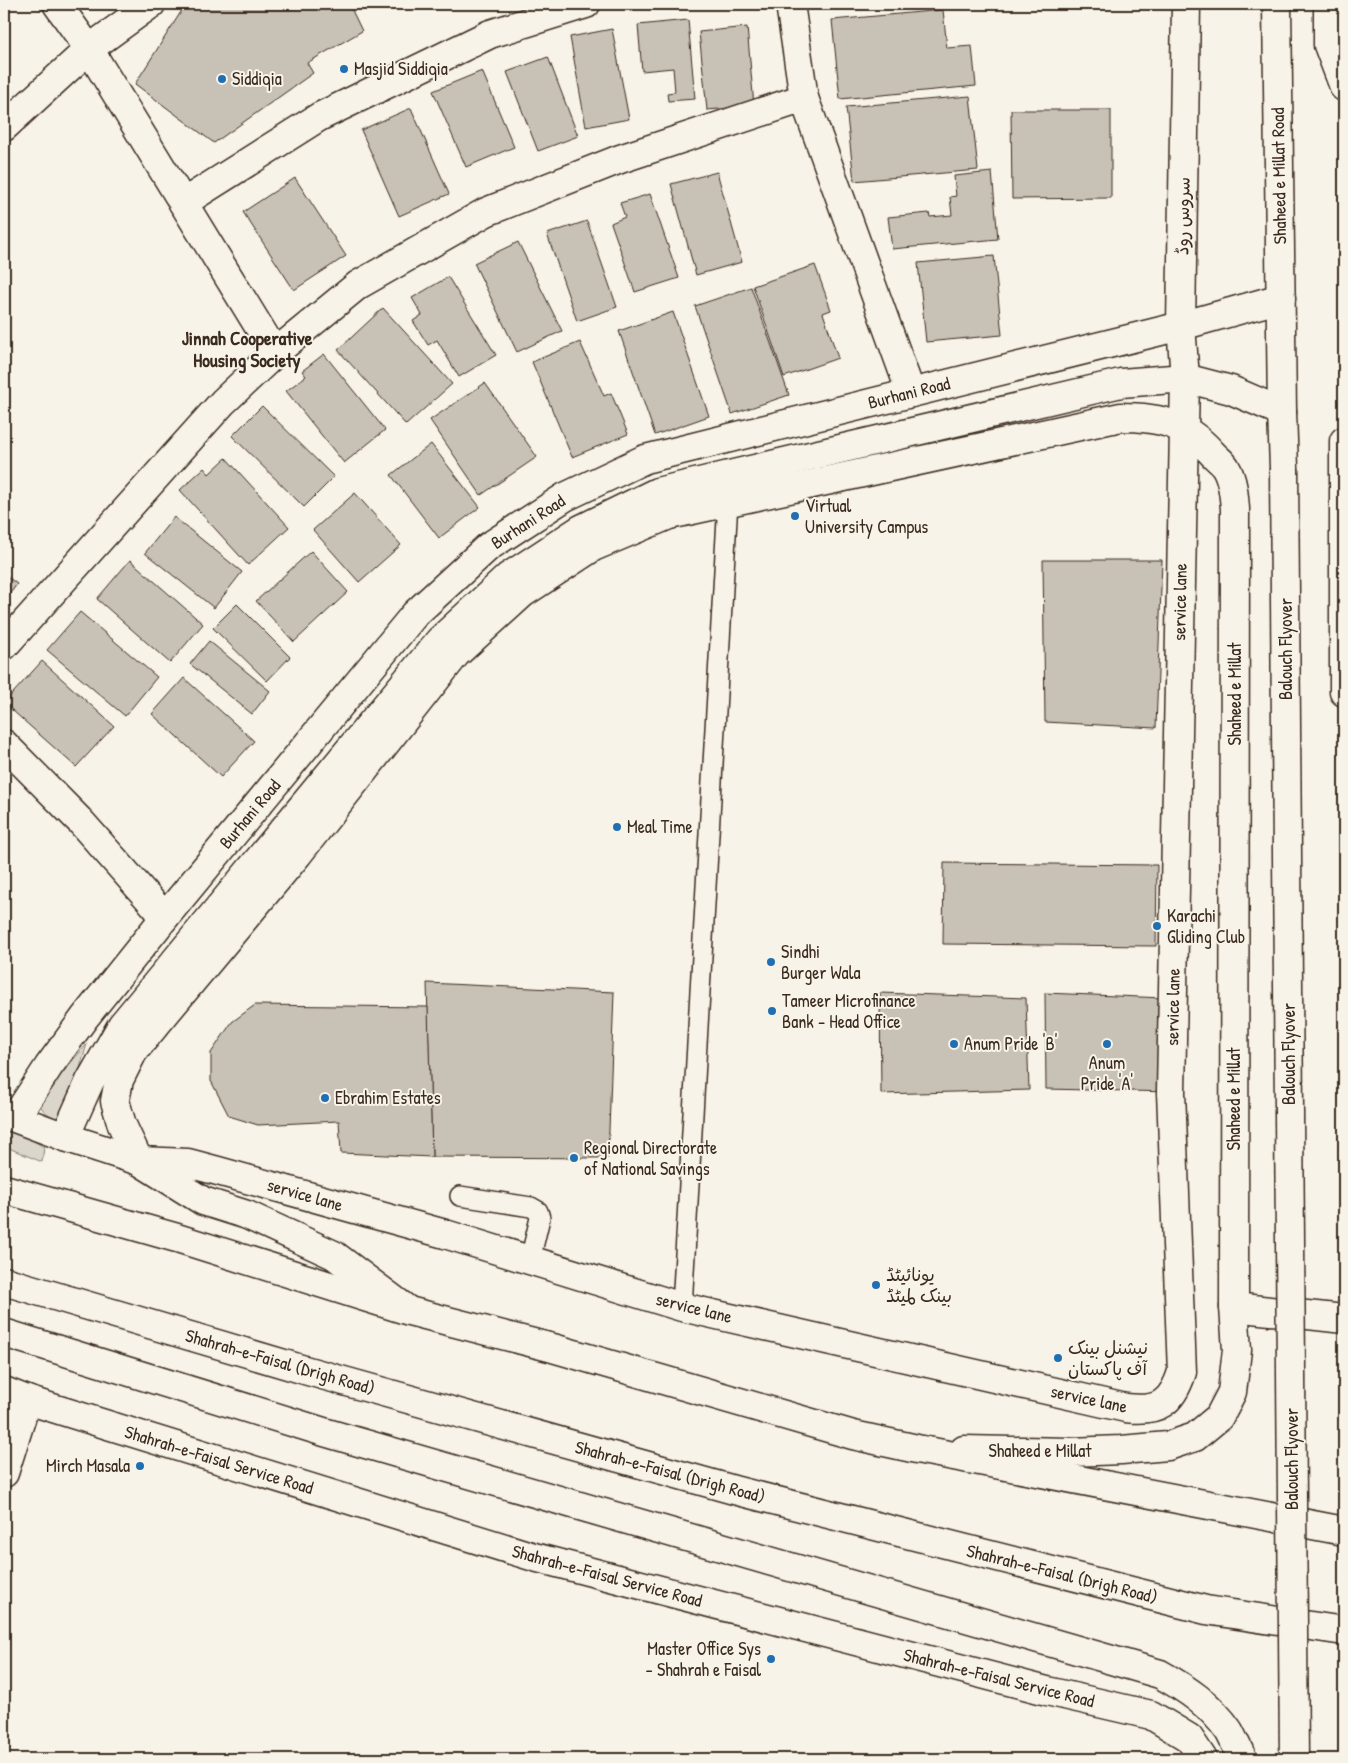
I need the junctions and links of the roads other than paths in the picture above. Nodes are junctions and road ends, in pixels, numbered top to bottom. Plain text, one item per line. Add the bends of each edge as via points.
1 (57, 4) edge
2 (151, 4) edge
3 (586, 4) edge
4 (790, 4) edge
5 (1186, 4) edge
6 (1277, 4) edge
7 (1292, 4) edge
8 (1328, 4) edge
9 (89, 49) junction
10 (1278, 67) junction
11 (1344, 87) edge
12 (804, 98) junction
13 (4, 127) edge
14 (183, 203) junction
15 (1281, 298) junction
16 (1181, 326) junction
17 (1281, 348) joint
18 (275, 353) junction
19 (1185, 378) junction
20 (911, 393) junction
21 (1282, 412) junction
22 (1183, 428) junction
23 (1344, 441) edge
24 (1343, 475) edge
25 (728, 501) junction
26 (4, 646) edge
27 (1344, 692) edge
28 (4, 744) edge
29 (164, 917) junction
30 (10, 1116) edge
31 (65, 1137) junction
32 (139, 1161) junction
33 (4, 1190) edge
34 (460, 1196) dead end
35 (530, 1260) junction
36 (4, 1281) edge
37 (682, 1307) junction
38 (1234, 1307) junction
39 (409, 1311) junction
40 (1344, 1319) edge
41 (4, 1333) edge
42 (16, 1396) edge
43 (917, 1449) junction
44 (4, 1473) edge
45 (1344, 1531) edge
46 (1344, 1631) edge
47 (1203, 1759) edge
48 (1243, 1759) edge
49 (1294, 1759) edge

1 - 9 main road
2 - 9 main road
3 - 14 main road via 490,34 319,117
4 - 12 main road
5 - 16 main road, سروس روڈ
6 - 10 main road, Shaheed e Millat Road
7 - 10 main road via 1292,38
8 - 11 main road via 1328,45
9 - 13 main road
9 - 14 main road
10 - 15 main road, Shaheed e Millat Road
12 - 18 main road via 620,160 486,212 358,285
12 - 20 main road
14 - 18 main road
15 - 16 main road, Burhani Road
15 - 17 main road, Shaheed e Millat Road
16 - 19 main road, سروس روڈ
16 - 20 main road, Burhani Road
17 - 21 main road, Balouch Flyover
18 - 26 main road via 198,428
19 - 21 main road, Burhani Road via 1231,390
19 - 22 main road, سروس روڈ
19 - 31 main road, Burhani Road via 1121,384 657,492 581,529 508,577 440,640 122,1025 90,1080
20 - 29 main road, Burhani Road via 645,459 565,497 488,547 415,614
21 - 49 main road, Balouch Flyover, bridge
22 - 25 main road via 1156,419 1121,417
22 - 37 main road, service lane via 1171,1092 1182,1372 1177,1389 1167,1401 1156,1407 1126,1408
22 - 38 main road, Shaheed e Millat via 1205,445 1226,468 1233,488 1235,510
23 - 24 main road
24 - 27 main road
25 - 32 main road via 669,515 593,546 523,593 456,654 298,854 133,1052 119,1080 114,1101
25 - 37 lane
28 - 29 main road via 82,822
29 - 30 main road, Burhani Road
30 - 31 main road, service lane
31 - 32 main road, service lane
32 - 35 main road, service lane via 188,1163
32 - 39 main road via 203,1201 247,1215 334,1255
33 - 39 main road via 177,1238
34 - 35 lane via 531,1207 538,1211 540,1218
35 - 37 main road, service lane
36 - 46 main road, Shahrah-e-Faisal (Drigh Road) via 317,1374 734,1490 1206,1610
38 - 40 main road
38 - 43 main road, Shaheed e Millat via 1237,1350 1232,1392 1219,1416 1195,1436 1168,1446 1079,1452
39 - 43 main road via 553,1348 853,1435
41 - 48 main road via 324,1432 1160,1674 1209,1707 1229,1731
42 - 44 main road
42 - 47 main road, Shahrah-e-Faisal Service Road via 534,1557 1047,1691 1151,1715 1189,1738
43 - 45 main road

